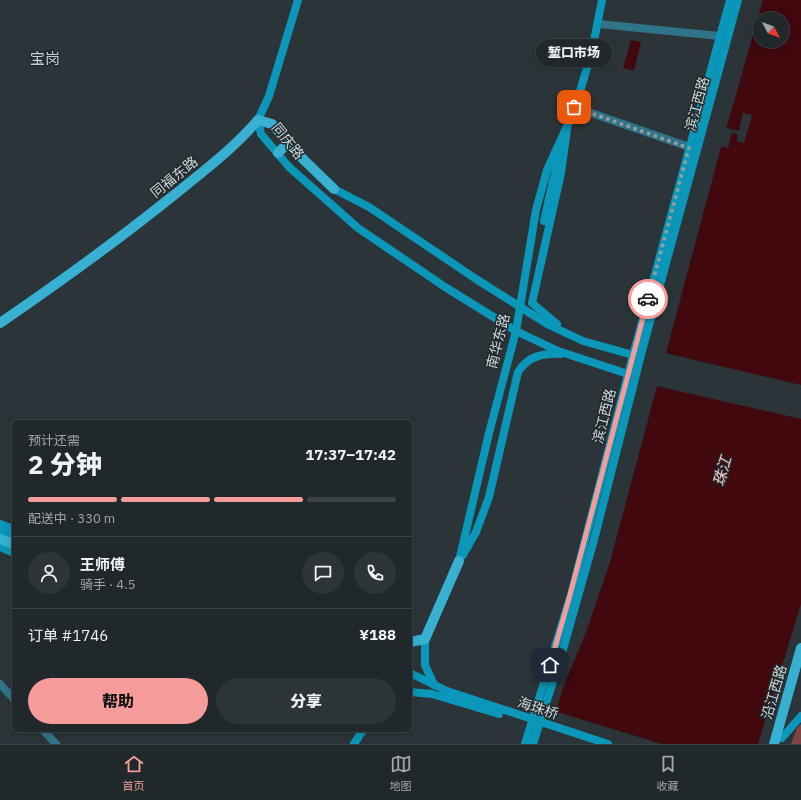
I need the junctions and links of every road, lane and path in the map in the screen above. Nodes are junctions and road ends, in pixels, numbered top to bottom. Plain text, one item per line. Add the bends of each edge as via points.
1 (298, 0) edge
2 (602, 0) edge
3 (730, 0) edge
4 (738, 0) edge
5 (598, 24) junction
6 (720, 36) junction
7 (574, 107) junction
8 (258, 120) junction
9 (569, 122) junction
10 (288, 143) junction
11 (689, 148) junction
12 (698, 149) junction
13 (278, 153) junction
14 (334, 189) joint
15 (544, 221) dead end
16 (532, 303) junction
17 (524, 309) junction
18 (1, 320) edge
19 (516, 331) junction
20 (572, 336) junction
21 (568, 354) junction
22 (633, 355) junction
23 (638, 367) junction
24 (506, 368) junction
25 (628, 374) junction
26 (510, 403) junction
27 (0, 524) edge
28 (12, 528) edge
29 (0, 531) edge
30 (12, 535) edge
31 (0, 539) edge
32 (12, 543) edge
33 (0, 547) edge
34 (12, 551) edge
35 (459, 561) junction
36 (425, 639) junction
37 (412, 642) edge
38 (801, 648) edge
39 (801, 671) edge
40 (412, 674) edge
41 (0, 684) edge
42 (434, 686) junction
43 (412, 692) edge
44 (12, 697) edge
45 (461, 699) junction
46 (801, 716) edge
47 (536, 723) junction
48 (45, 732) edge
49 (362, 732) edge
50 (778, 742) edge
51 (56, 744) edge
52 (354, 744) edge
53 (525, 744) edge
54 (533, 744) edge
55 (591, 744) edge
56 (608, 744) edge

1 - 8 main road, 同福东路 via 270,96
2 - 5 main road, 南华东路
3 - 6 main road, 滨江西路
4 - 12 main road, 滨江西路
5 - 6 street
5 - 7 main road, 南华东路
6 - 11 main road, 滨江西路
7 - 9 main road, 南华东路
7 - 11 street
8 - 10 main road, 同庆路 via 272,124
8 - 13 main road, 同庆路 via 261,134
8 - 18 main road, 同福东路 via 240,140 148,216 88,262
9 - 15 main road via 553,176
9 - 16 main road, 南华东路 via 563,162
9 - 17 main road, 南华东路 via 553,155 536,210
10 - 13 main road
10 - 14 main road, 同庆路
11 - 12 street
11 - 22 main road, 滨江西路
12 - 23 main road, 滨江西路
13 - 19 main road, 同庆路 via 304,181 358,228
14 - 17 main road via 369,207
16 - 17 main road, 南华东路
16 - 20 main road
17 - 19 main road, 南华东路
17 - 20 main road
19 - 21 main road, 同庆路
19 - 24 main road, 南华东路
20 - 22 main road
21 - 25 main road, 同庆路
21 - 26 main road via 540,355 525,363 515,378
22 - 23 main road
22 - 25 main road, 滨江西路
23 - 25 main road
23 - 47 main road, 滨江西路 via 562,653
24 - 26 main road
24 - 35 main road, 南华东路
25 - 47 main road, 滨江西路
26 - 35 main road via 485,509 476,532
27 - 28 main road
29 - 30 main road
31 - 32 main road
33 - 34 main road
35 - 36 main road, 南华东路
36 - 37 main road
36 - 42 main road, 南华东路 via 425,665
38 - 50 main road, 沿江西路
39 - 50 main road, 沿江西路
40 - 42 main road
41 - 44 street
42 - 45 main road
43 - 45 main road
45 - 55 main road, 海珠桥
45 - 56 main road, 海珠桥
46 - 50 main road
47 - 53 main road
47 - 54 main road
48 - 51 street
49 - 52 main road

